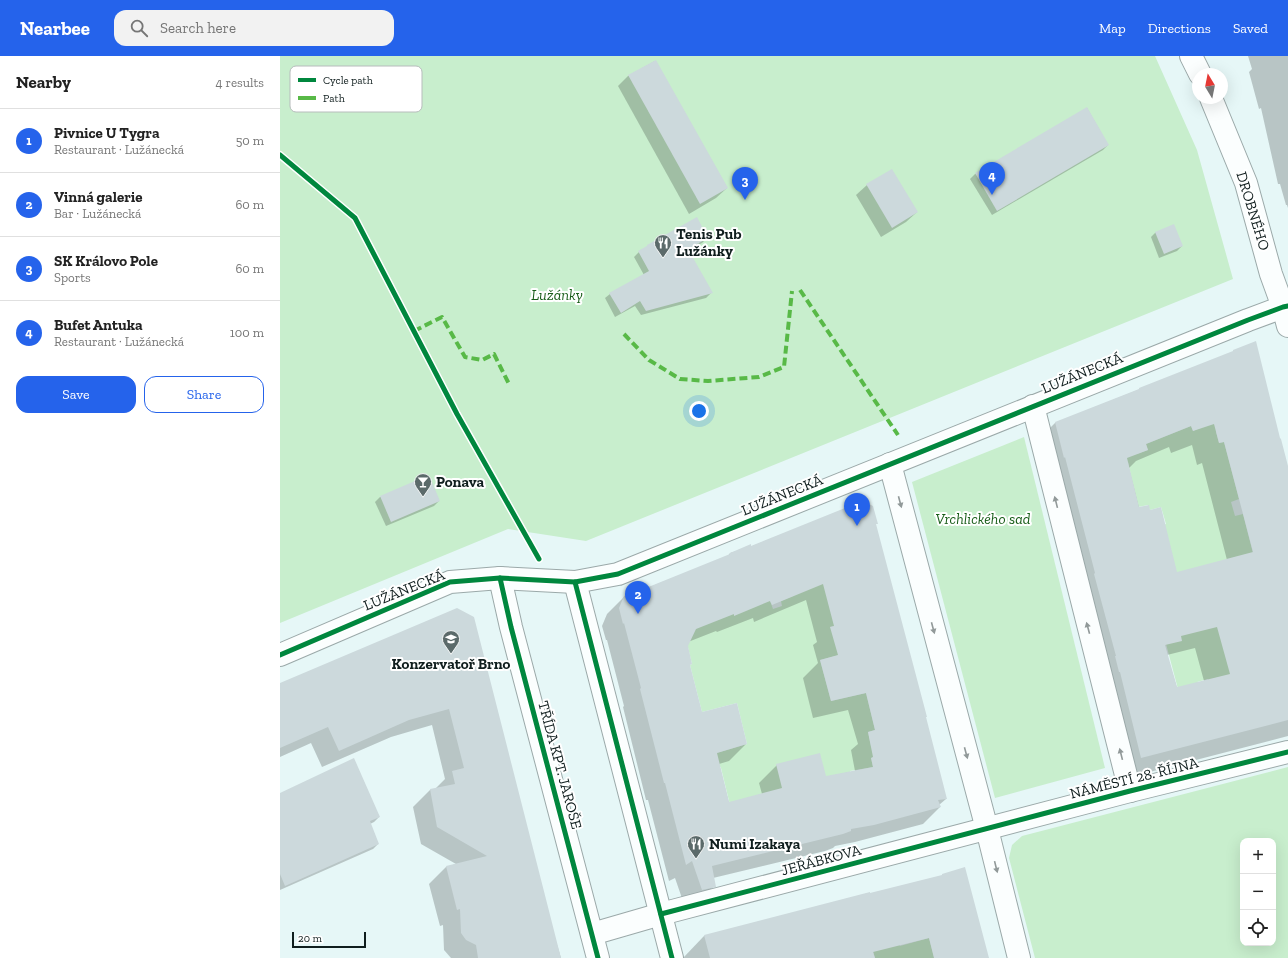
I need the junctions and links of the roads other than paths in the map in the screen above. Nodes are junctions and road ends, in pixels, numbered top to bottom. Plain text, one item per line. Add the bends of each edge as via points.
1 (1191, 56) edge
2 (1197, 68) edge
3 (1214, 104) edge
4 (1286, 313) edge
5 (1032, 406) junction
6 (890, 464) junction
7 (500, 578) junction
8 (575, 582) junction
9 (280, 655) edge
10 (1288, 752) edge
11 (1130, 791) junction
12 (987, 829) junction
13 (661, 914) junction
14 (592, 934) junction
15 (598, 958) edge
16 (672, 958) edge
17 (1019, 958) edge

1 - 2 street
3 - 4 street, DROBNÉHO via 1246,183 1271,274
4 - 5 street, LUŽÁNECKÁ
5 - 6 street, LUŽÁNECKÁ
11 -> 5 street
6 - 8 street, LUŽÁNECKÁ via 618,574
6 -> 12 street
7 - 8 street, LUŽÁNECKÁ
7 - 9 street, LUŽÁNECKÁ via 450,582
7 - 14 street, TŘÍDA KPT. JAROŠE
8 - 13 street
10 - 11 street, NÁMĚSTÍ 28. ŘÍJNA
11 - 12 street, NÁMĚSTÍ 28. ŘÍJNA
12 - 13 street, JEŘÁBKOVA
12 -> 17 street
13 - 14 street
13 - 16 street
14 - 15 street, TŘÍDA KPT. JAROŠE

